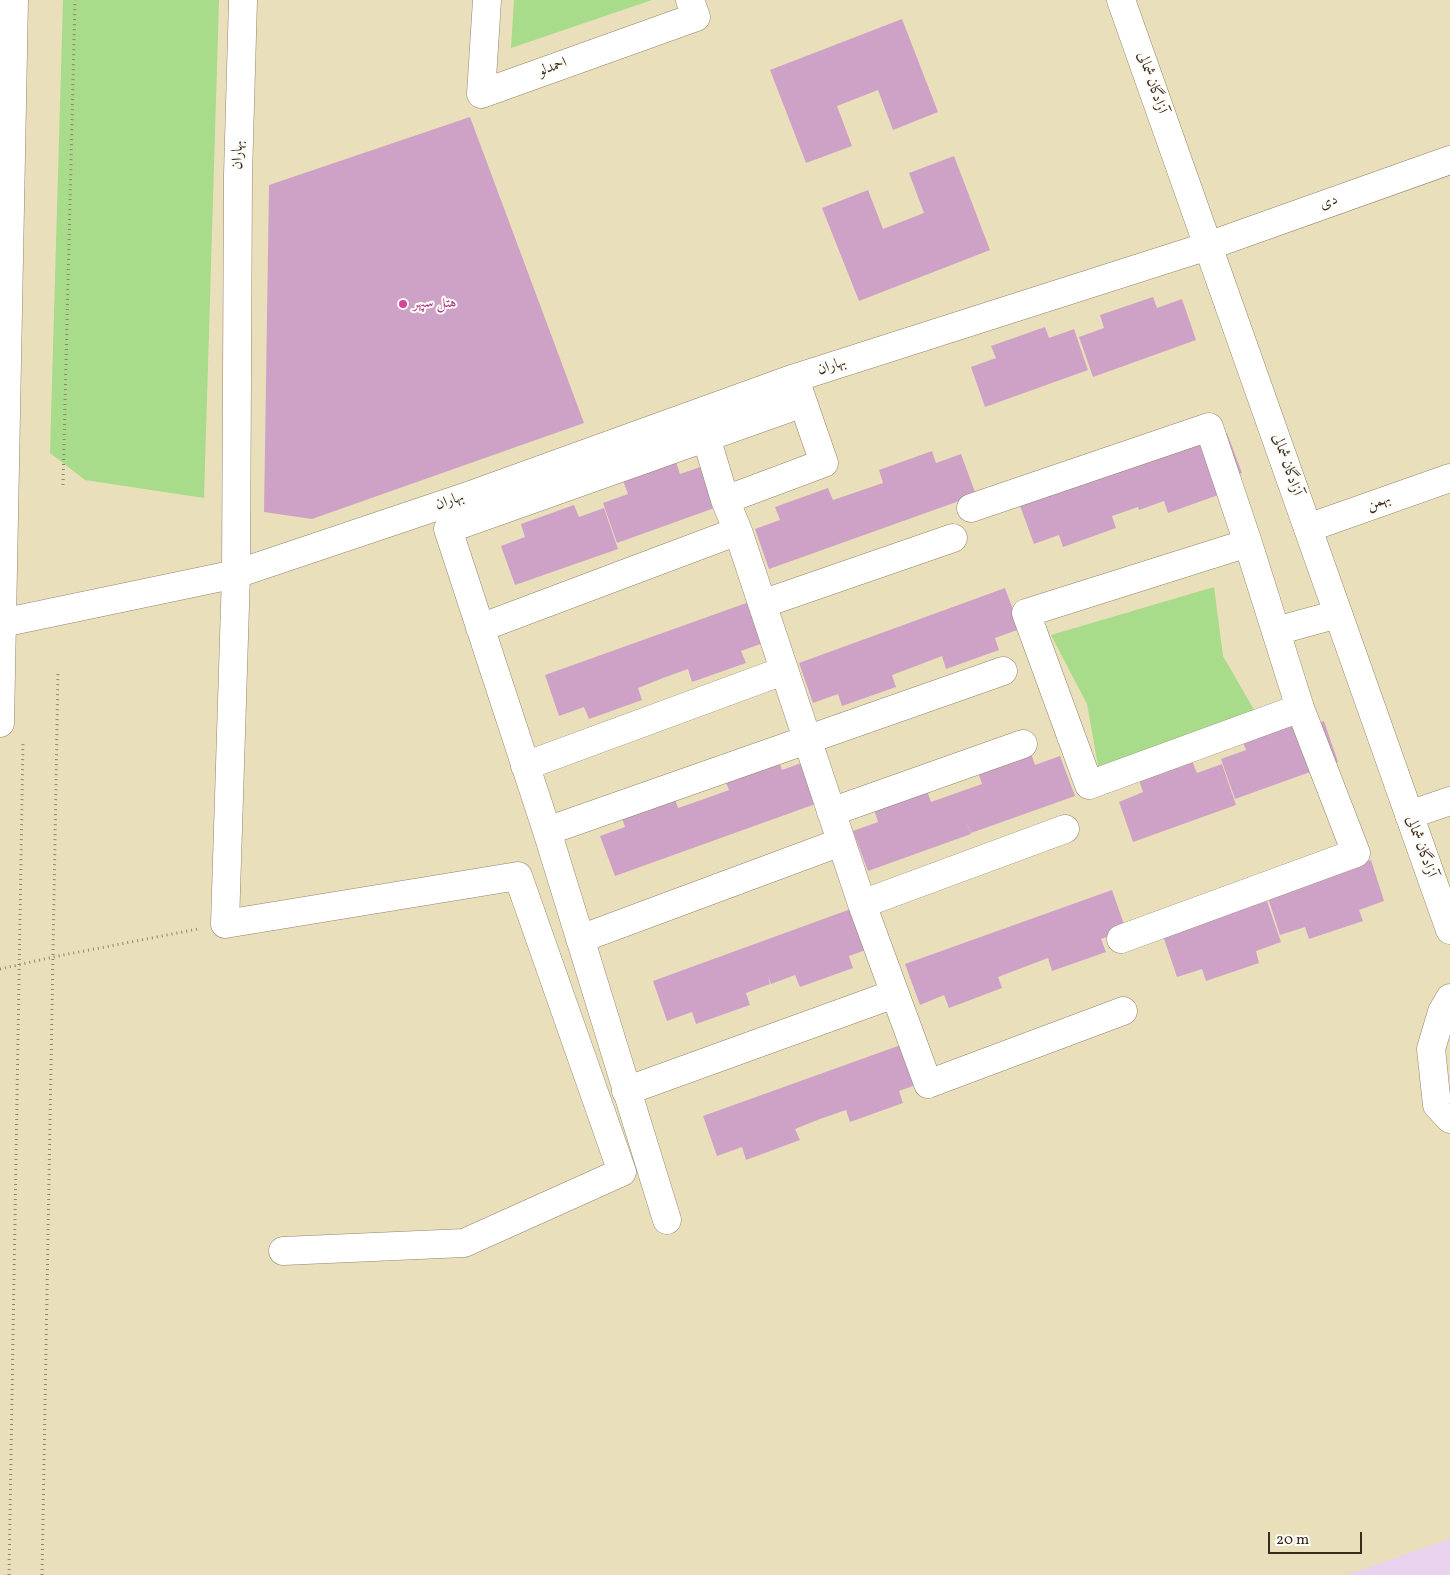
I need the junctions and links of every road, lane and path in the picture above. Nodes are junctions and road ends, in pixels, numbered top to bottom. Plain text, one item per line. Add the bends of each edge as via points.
1 (14, 0) edge
2 (74, 0) edge
3 (242, 0) edge
4 (487, 0) edge
5 (690, 0) edge
6 (1121, 0) edge
7 (1450, 160) edge
8 (1208, 246) junction
9 (799, 391) junction
10 (706, 437) junction
11 (1450, 478) edge
12 (63, 485) dead end
13 (725, 500) junction
14 (971, 508) dead end
15 (1308, 528) junction
16 (738, 531) junction
17 (953, 538) dead end
18 (1248, 543) junction
19 (236, 574) junction
20 (762, 604) junction
21 (1338, 614) junction
22 (2, 623) junction
23 (480, 628) junction
24 (1276, 631) junction
25 (58, 671) dead end
26 (783, 671) junction
27 (1003, 671) dead end
28 (1300, 708) junction
29 (0, 723) edge
30 (24, 740) dead end
31 (807, 740) junction
32 (1023, 744) dead end
33 (525, 766) junction
34 (1450, 801) edge
35 (831, 812) junction
36 (1409, 815) junction
37 (1065, 829) dead end
38 (547, 831) junction
39 (841, 842) junction
40 (862, 904) junction
41 (225, 924) junction
42 (1450, 930) edge
43 (580, 939) junction
44 (1121, 939) dead end
45 (53, 956) junction
46 (20, 964) junction
47 (0, 969) edge
48 (894, 994) junction
49 (1450, 998) edge
50 (1123, 1011) dead end
51 (626, 1091) junction
52 (1450, 1120) edge
53 (666, 1220) dead end
54 (283, 1251) dead end
55 (9, 1575) edge
56 (42, 1575) edge

1 - 22 street
2 - 12 path
3 - 19 street, بهاران
4 - 5 street, احمدلو via 481,94 696,18
6 - 8 street, آزادگان شمالی
7 - 8 street, دی
8 - 9 street, بهاران
8 - 15 street, آزادگان شمالی
9 - 10 street
9 - 13 street via 824,463
9 - 19 street, بهاران
10 - 13 street
10 - 23 street via 448,529
11 - 15 street, بهمن
13 - 16 street
14 - 18 street via 1209,427
15 - 21 street, آزادگان شمالی
16 - 20 street
16 - 23 street
17 - 20 street
18 - 24 street
18 - 28 street via 1026,613 1089,786
19 - 22 street
19 - 41 street
20 - 26 street
21 - 24 street
21 - 36 street, آزادگان شمالی
22 - 29 street
23 - 33 street
24 - 28 street
25 - 45 path
26 - 31 street
26 - 33 street
27 - 31 street
28 - 44 street via 1356,852
30 - 46 path
31 - 35 street
31 - 38 street
32 - 35 street
33 - 38 street
34 - 36 street
35 - 39 street
36 - 42 street, آزادگان شمالی
37 - 40 street
38 - 43 street
39 - 40 street
39 - 43 street
40 - 48 street
41 - 45 path
41 - 54 street via 518,876 622,1172 464,1243
43 - 51 street
45 - 46 path
45 - 56 path
46 - 47 path
46 - 55 path
48 - 50 street via 928,1084
48 - 51 street
49 - 52 street via 1442,1012 1431,1049 1437,1105
51 - 53 street

